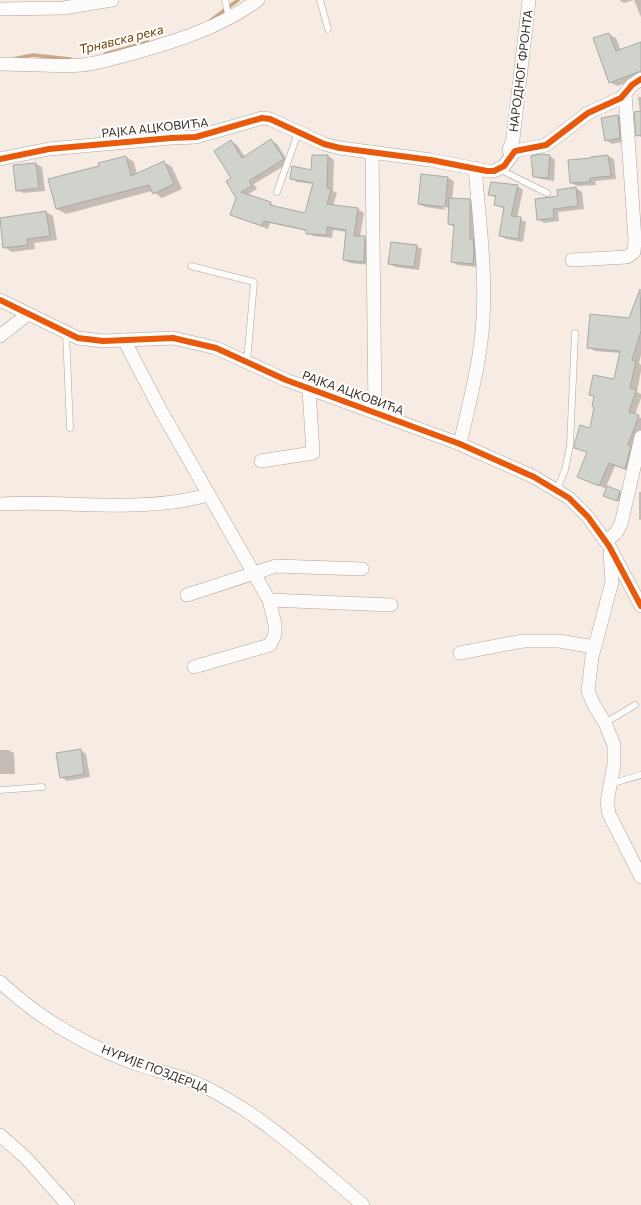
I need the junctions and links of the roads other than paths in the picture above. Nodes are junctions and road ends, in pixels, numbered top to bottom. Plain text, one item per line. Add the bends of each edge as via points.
1 (112, 0) edge
2 (225, 0) edge
3 (258, 0) edge
4 (320, 0) edge
5 (529, 0) edge
6 (0, 9) edge
7 (228, 16) junction
8 (328, 28) dead end
9 (0, 64) edge
10 (641, 79) edge
11 (625, 94) junction
12 (298, 133) junction
13 (372, 152) junction
14 (511, 154) junction
15 (0, 159) edge
16 (475, 168) junction
17 (500, 169) junction
18 (277, 192) dead end
19 (547, 193) dead end
20 (572, 260) dead end
21 (191, 266) dead end
22 (0, 300) edge
23 (28, 314) junction
24 (66, 333) junction
25 (575, 333) dead end
26 (0, 336) edge
27 (124, 340) junction
28 (247, 362) junction
29 (309, 389) junction
30 (375, 411) junction
31 (70, 428) dead end
32 (641, 437) edge
33 (460, 444) junction
34 (261, 461) dead end
35 (557, 489) junction
36 (208, 495) junction
37 (0, 504) edge
38 (607, 544) junction
39 (362, 568) dead end
40 (254, 573) junction
41 (187, 596) dead end
42 (269, 600) junction
43 (391, 605) dead end
44 (641, 606) edge
45 (594, 647) junction
46 (460, 653) dead end
47 (194, 667) dead end
48 (635, 705) dead end
49 (605, 722) junction
50 (641, 775) edge
51 (610, 784) junction
52 (42, 787) dead end
53 (0, 790) edge
54 (641, 877) edge
55 (0, 982) edge
56 (0, 1135) edge
57 (68, 1205) edge
58 (363, 1205) edge

1 - 6 street via 63,8
2 - 7 lane
3 - 7 street
4 - 8 lane
5 - 14 street, НАРОДНОГ ФРОНТА via 513,139 509,150
7 - 9 street via 174,41 94,63
10 - 11 street, НАРОДНОГ ФРОНТА
11 - 14 street, НАРОДНОГ ФРОНТА via 588,113 546,145 520,149
11 - 20 street via 634,252 626,257
12 - 13 street, РАЈКА АЦКОВИЋА via 324,144
12 - 15 street, РАЈКА АЦКОВИЋА via 270,119 262,118 196,137 49,149
12 - 18 lane
13 - 16 street, РАЈКА АЦКОВИЋА
13 - 30 street, РАЈКА АЦКОВИЋА
14 - 17 street
16 - 17 street, РАЈКА АЦКОВИЋА via 494,171
16 - 33 street via 484,290 483,317 478,362
17 - 19 lane, РАЈКА АЦКОВИЋА
21 - 28 lane via 254,282
22 - 23 street, РАЈКА АЦКОВИЋА
23 - 24 street, РАЈКА АЦКОВИЋА
23 - 26 street
24 - 27 street, РАЈКА АЦКОВИЋА via 90,340
24 - 31 lane
25 - 35 lane via 570,445 565,470
27 - 28 street, РАЈКА АЦКОВИЋА via 187,340 216,348
27 - 36 street
28 - 29 street, РАЈКА АЦКОВИЋА
29 - 30 street, РАЈКА АЦКОВИЋА
29 - 34 street, РАЈКА АЦКОВИЋА via 313,452
30 - 33 street, РАЈКА АЦКОВИЋА
32 - 38 street via 621,524
33 - 35 street, РАЈКА АЦКОВИЋА
35 - 38 street, РАЈКА АЦКОВИЋА via 583,511
36 - 37 street via 177,502 132,506 30,502
36 - 40 street
38 - 44 street, РАЈКА АЦКОВИЋА
38 - 45 street via 612,582
39 - 40 street via 276,566
40 - 41 street
40 - 42 street
42 - 43 street
42 - 47 street via 275,624 275,634 270,645
45 - 46 street via 559,641 523,641
45 - 49 street via 588,691
48 - 49 lane
49 - 51 street via 614,745 614,765
50 - 51 lane
51 - 54 street via 607,802 609,814
52 - 53 lane
55 - 58 street, НУРИЈЕ ПОЗДЕРЦА via 50,1022 83,1042 137,1064 191,1080 243,1108
56 - 57 street via 26,1158

